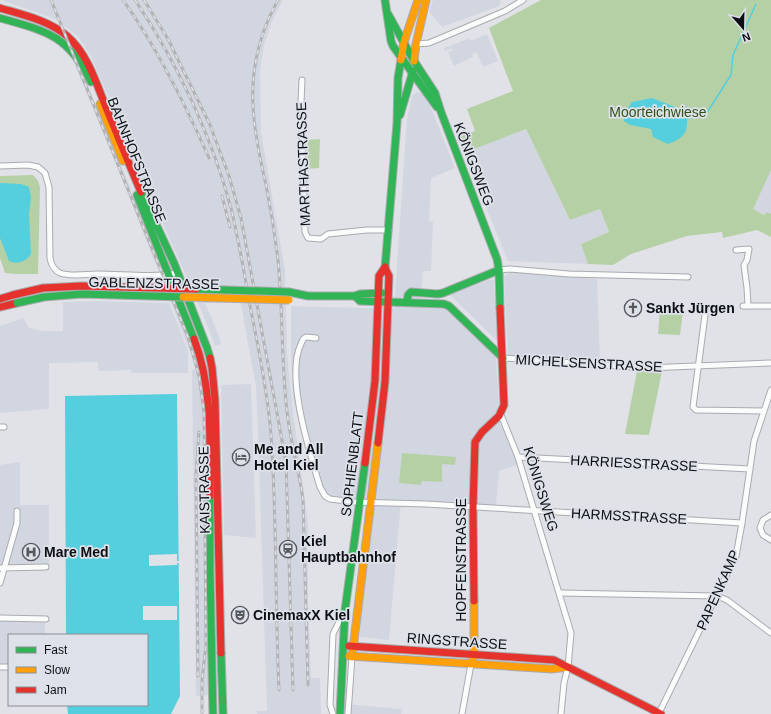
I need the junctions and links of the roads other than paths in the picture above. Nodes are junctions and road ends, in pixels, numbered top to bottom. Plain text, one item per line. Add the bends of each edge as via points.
1 (385, 0) edge
2 (418, 0) edge
3 (426, 0) edge
4 (523, 0) edge
5 (0, 8) edge
6 (388, 14) junction
7 (0, 18) edge
8 (404, 42) junction
9 (416, 44) junction
10 (401, 58) junction
11 (414, 61) junction
12 (412, 74) junction
13 (302, 80) dead end
14 (441, 112) junction
15 (397, 123) junction
16 (0, 166) edge
17 (389, 230) junction
18 (736, 250) dead end
19 (385, 267) junction
20 (500, 270) junction
21 (178, 273) junction
22 (169, 274) junction
23 (688, 277) dead end
24 (378, 293) junction
25 (388, 293) junction
26 (289, 296) junction
27 (355, 296) junction
28 (0, 299) edge
29 (378, 302) junction
30 (388, 302) junction
31 (407, 302) junction
32 (771, 306) edge
33 (0, 307) edge
34 (705, 315) dead end
35 (316, 338) dead end
36 (201, 357) joint
37 (503, 358) junction
38 (771, 363) edge
39 (698, 365) junction
40 (771, 390) edge
41 (763, 411) junction
42 (501, 415) junction
43 (518, 457) junction
44 (750, 469) junction
45 (360, 503) junction
46 (371, 503) junction
47 (473, 508) junction
48 (17, 511) dead end
49 (534, 511) junction
50 (771, 515) edge
51 (742, 523) junction
52 (771, 540) edge
53 (46, 567) dead end
54 (2, 568) edge
55 (0, 583) edge
56 (560, 593) junction
57 (717, 596) junction
58 (345, 610) junction
59 (0, 618) edge
60 (46, 619) dead end
61 (771, 633) edge
62 (343, 646) junction
63 (353, 647) junction
64 (474, 655) junction
65 (343, 656) junction
66 (352, 657) junction
67 (471, 664) junction
68 (568, 667) junction
69 (348, 705) junction
70 (213, 714) edge
71 (223, 714) edge
72 (333, 714) edge
73 (340, 714) edge
74 (348, 714) edge
75 (353, 714) edge
76 (462, 714) edge
77 (561, 714) edge
78 (660, 714) edge

1 - 6 main road
2 - 8 main road, SOPHIENBLATT
3 - 9 main road, SOPHIENBLATT
4 - 9 street via 505,11 429,43
5 - 21 main road, BAHNHOFSTRASSE via 54,27 64,33 82,53
6 - 8 main road, KÖNIGSWEG
6 - 10 main road, KÖNIGSWEG via 391,41
7 - 22 main road, BAHNHOFSTRASSE via 53,35 78,57 88,74
8 - 10 main road, SOPHIENBLATT
8 - 11 main road, KÖNIGSWEG
9 - 11 main road, SOPHIENBLATT
10 - 12 main road, KÖNIGSWEG
10 - 15 main road, SOPHIENBLATT
11 - 12 main road, SOPHIENBLATT
11 - 14 main road, KÖNIGSWEG via 435,93
12 - 14 main road, KÖNIGSWEG
12 - 15 main road, SOPHIENBLATT
13 - 17 street, MARTHASTRASSE via 306,235 308,238 321,239 328,234
14 - 20 main road, KÖNIGSWEG
15 - 17 main road, SOPHIENBLATT
16 - 22 street via 33,166 45,173 49,187 50,260 58,272 153,276
17 - 19 main road, SOPHIENBLATT
18 - 32 street via 749,249 744,264 747,288 745,306
19 - 24 main road, SOPHIENBLATT via 379,276
19 - 25 main road, SOPHIENBLATT via 389,276
20 - 23 street
20 - 31 main road via 443,293 411,292
20 - 37 main road, KÖNIGSWEG
21 - 22 street
21 - 71 main road, KAISTRASSE via 207,348 212,368
22 - 36 main road, BAHNHOFSTRASSE
24 - 25 main road, GABLENZSTRASSE
24 - 27 main road, GABLENZSTRASSE
24 - 29 main road, SOPHIENBLATT
25 - 30 main road, SOPHIENBLATT
26 - 27 main road, GABLENZSTRASSE
26 - 28 main road, GABLENZSTRASSE, bridge via 81,286 43,288
26 - 33 main road, GABLENZSTRASSE, bridge via 82,294 49,297
27 - 29 main road, GABLENZSTRASSE via 360,301
29 - 30 main road, GABLENZSTRASSE
29 - 45 main road, SOPHIENBLATT via 375,381
30 - 31 main road, GABLENZSTRASSE
30 - 46 main road, SOPHIENBLATT via 384,382
31 - 37 main road, GABLENZSTRASSE via 449,306
34 - 39 street
35 - 45 street, HARMSSTRASSE via 307,337 303,340 295,362 297,399 316,476 323,493 330,499
36 - 70 main road, KAISTRASSE via 207,390 210,437
37 - 39 street, MICHELSENSTRASSE via 636,367
37 - 42 main road, KÖNIGSWEG via 504,405
38 - 39 street, MICHELSENSTRASSE
39 - 41 street via 693,407 696,410
40 - 41 street, PAPENKAMP
41 - 44 street, PAPENKAMP via 754,441
42 - 43 street, KÖNIGSWEG
42 - 47 main road, HOPFENSTRASSE via 480,433 475,442
43 - 44 street, HARRIESSTRASSE
43 - 49 street, KÖNIGSWEG
44 - 51 street, PAPENKAMP
45 - 46 street, HARMSSTRASSE
45 - 58 main road, SOPHIENBLATT
46 - 47 street, HARMSSTRASSE
46 - 63 main road, SOPHIENBLATT
47 - 49 street, HARMSSTRASSE
47 - 64 main road, HOPFENSTRASSE
48 - 54 street via 17,523
49 - 51 street, HARMSSTRASSE
49 - 56 street, KÖNIGSWEG
50 - 52 street via 763,520 760,528 763,535
51 - 57 street, PAPENKAMP via 736,556
53 - 54 street
54 - 55 street
56 - 57 street
56 - 68 street, KÖNIGSWEG via 571,632
57 - 61 street via 727,600
57 - 78 street, PAPENKAMP
58 - 62 main road, SOPHIENBLATT
58 - 72 street via 334,633 330,705
59 - 60 street
62 - 63 main road, RINGSTRASSE
62 - 65 main road, SOPHIENBLATT
63 - 64 main road, RINGSTRASSE
63 - 66 main road, SOPHIENBLATT
64 - 67 main road, HOPFENSTRASSE
64 - 68 main road, RINGSTRASSE via 554,660
65 - 66 main road, RINGSTRASSE
65 - 73 main road, SOPHIENBLATT
66 - 67 main road, RINGSTRASSE
66 - 69 street, SOPHIENBLATT
67 - 68 main road, RINGSTRASSE via 552,669
67 - 76 street, HOPFENSTRASSE
68 - 77 street, KÖNIGSWEG
68 - 78 main road, RINGSTRASSE
69 - 74 street, SOPHIENBLATT
69 - 75 street

